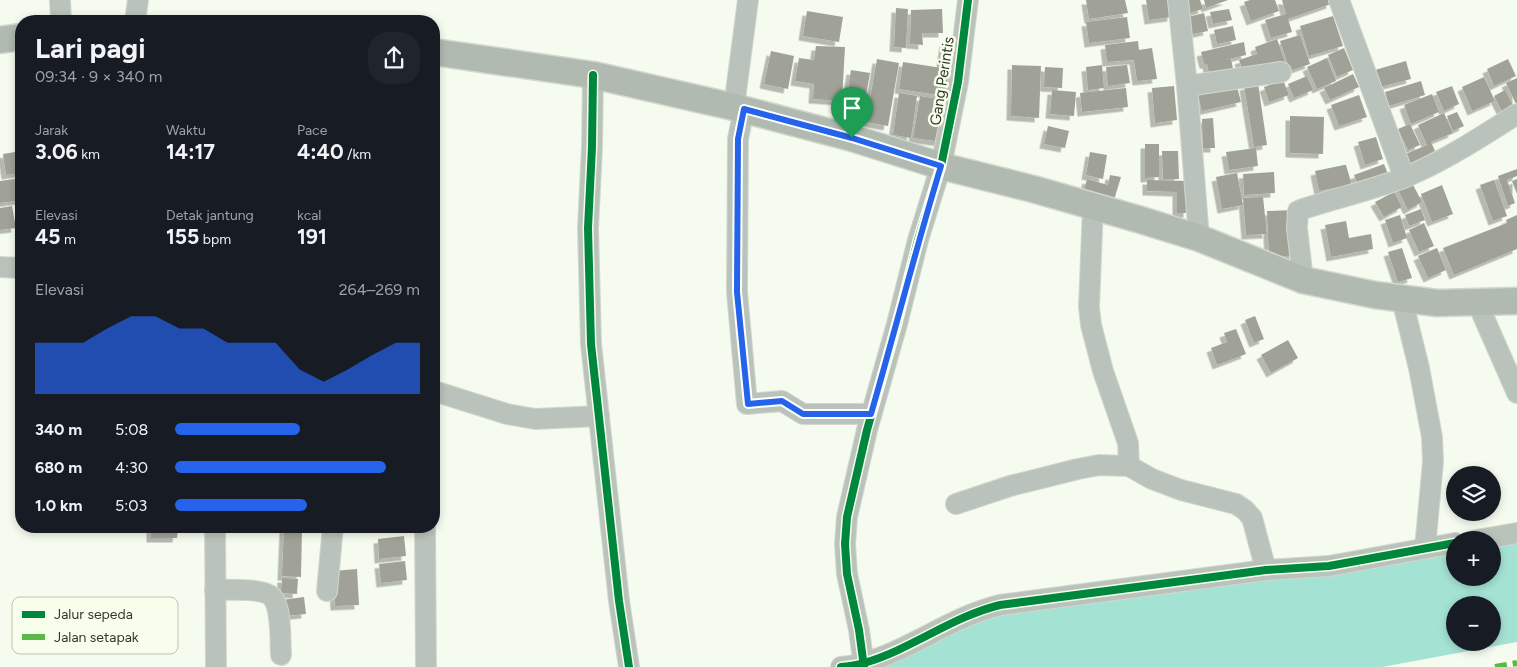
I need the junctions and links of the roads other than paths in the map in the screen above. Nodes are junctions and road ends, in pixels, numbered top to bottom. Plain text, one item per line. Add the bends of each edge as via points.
1 (60, 0) edge
2 (138, 0) edge
3 (748, 0) edge
4 (968, 0) edge
5 (1178, 0) edge
6 (1339, 0) edge
7 (61, 15) edge
8 (136, 15) edge
9 (15, 38) edge
10 (0, 40) edge
11 (440, 53) edge
12 (1281, 72) dead end
13 (593, 75) junction
14 (1188, 86) junction
15 (739, 108) junction
16 (1517, 114) edge
17 (941, 166) junction
18 (1404, 177) junction
19 (1093, 206) junction
20 (1199, 238) junction
21 (0, 267) edge
22 (15, 268) edge
23 (1303, 280) junction
24 (1402, 299) junction
25 (1517, 301) edge
26 (1477, 302) junction
27 (440, 393) edge
28 (1517, 393) edge
29 (871, 414) junction
30 (598, 416) junction
31 (1129, 466) junction
32 (956, 504) dead end
33 (215, 533) edge
34 (331, 533) edge
35 (425, 533) edge
36 (1517, 533) edge
37 (1501, 536) edge
38 (1446, 545) edge
39 (1425, 548) junction
40 (1266, 570) junction
41 (215, 590) junction
42 (327, 590) dead end
43 (281, 655) dead end
44 (864, 665) edge
45 (216, 667) edge
46 (426, 667) edge
47 (629, 667) edge
48 (841, 667) edge

1 - 7 street
2 - 8 street
3 - 15 street
4 - 17 street, Gang Perintis via 958,82
5 - 14 street
6 - 18 street
9 - 10 main road
11 - 13 main road
12 - 14 street
13 - 15 main road
13 - 30 street via 588,228 591,344
14 - 20 street
15 - 17 main road
15 - 29 street via 737,283 748,404 782,401 803,414
16 - 18 street via 1465,148
17 - 19 main road
17 - 29 street, Gang Perintis
18 - 23 street via 1298,211
19 - 20 main road
19 - 31 street via 1091,325 1128,443
20 - 23 main road
21 - 22 street
23 - 24 main road
24 - 26 main road via 1437,303
24 - 39 street via 1432,438 1433,462
25 - 26 main road
26 - 28 street
27 - 30 street via 507,414 535,419
29 - 44 street, Gang Perintis via 847,517 845,544 847,574
30 - 47 street
31 - 32 street via 1099,465 1078,469
31 - 40 street via 1152,479 1236,504 1245,510 1252,518
33 - 41 street
34 - 42 street
35 - 46 street
36 - 37 street
38 - 39 street
39 - 40 street via 1329,566
40 - 44 street via 1000,605 980,610
41 - 43 street via 245,590 272,596 277,606
41 - 45 street
44 - 48 street

